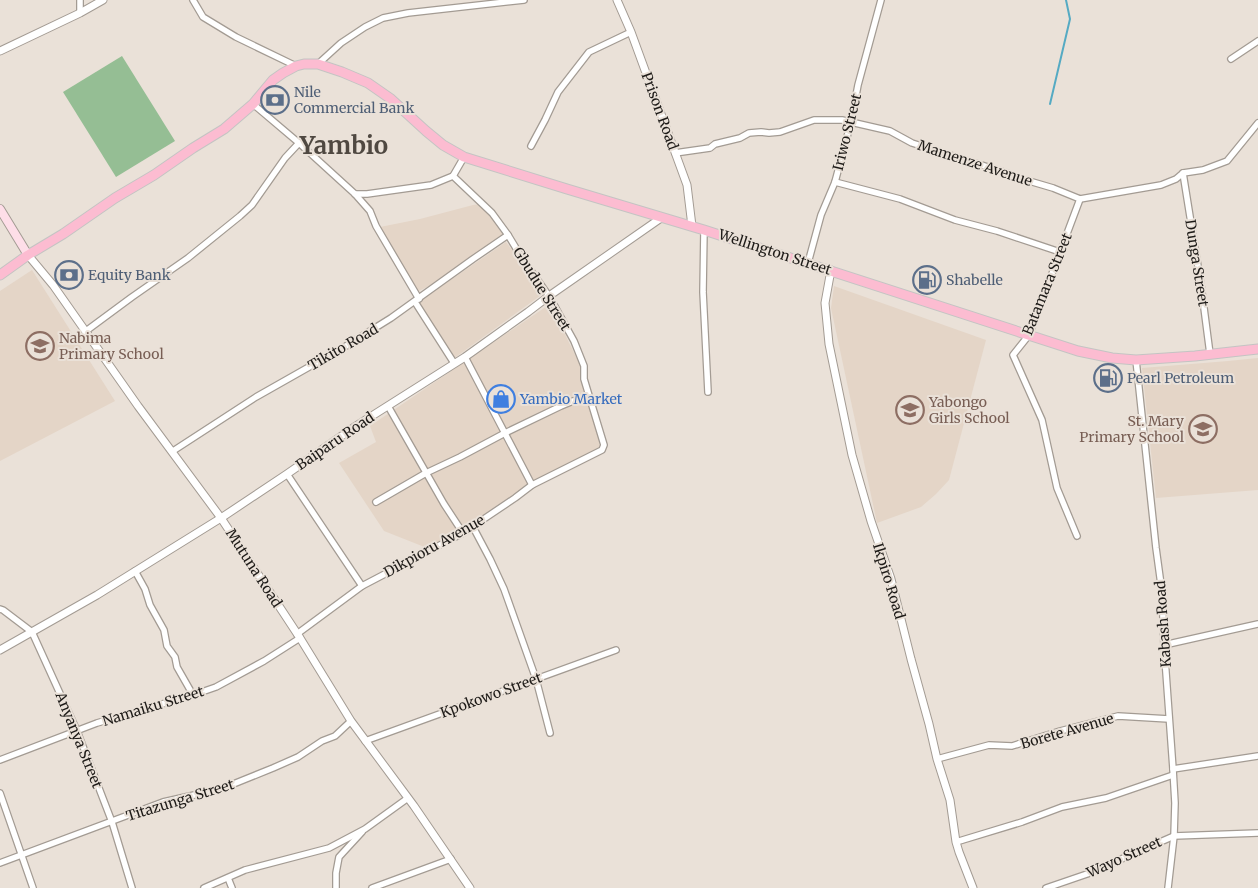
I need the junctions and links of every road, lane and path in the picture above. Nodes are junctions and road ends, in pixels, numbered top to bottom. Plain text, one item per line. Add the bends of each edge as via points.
1 (80, 0) edge
2 (103, 0) edge
3 (193, 0) edge
4 (524, 0) edge
5 (617, 0) edge
6 (882, 0) edge
7 (80, 13) junction
8 (631, 32) junction
9 (1258, 41) edge
10 (0, 51) edge
11 (1230, 59) dead end
12 (318, 64) junction
13 (296, 66) junction
14 (253, 104) junction
15 (851, 122) junction
16 (1258, 123) edge
17 (299, 143) junction
18 (531, 146) dead end
19 (675, 153) junction
20 (464, 157) junction
21 (1183, 173) junction
22 (453, 176) junction
23 (835, 182) junction
24 (354, 194) junction
25 (1080, 199) junction
26 (0, 209) edge
27 (661, 218) junction
28 (692, 226) junction
29 (704, 230) junction
30 (508, 235) junction
31 (1060, 252) junction
32 (28, 256) junction
33 (808, 263) junction
34 (831, 270) junction
35 (0, 275) edge
36 (549, 296) junction
37 (417, 300) junction
38 (86, 331) junction
39 (1029, 334) junction
40 (1258, 349) edge
41 (1210, 354) junction
42 (465, 357) junction
43 (1136, 360) junction
44 (454, 363) junction
45 (708, 392) dead end
46 (590, 398) junction
47 (388, 406) junction
48 (505, 433) junction
49 (602, 450) joint
50 (173, 451) junction
51 (426, 473) junction
52 (287, 474) junction
53 (532, 485) junction
54 (376, 502) dead end
55 (221, 518) junction
56 (473, 527) junction
57 (463, 533) junction
58 (1077, 536) dead end
59 (135, 571) junction
60 (362, 586) junction
61 (0, 609) edge
62 (1258, 624) edge
63 (32, 632) junction
64 (298, 636) junction
65 (1164, 645) junction
66 (0, 650) edge
67 (616, 650) dead end
68 (536, 679) junction
69 (193, 696) junction
70 (1170, 719) junction
71 (351, 721) junction
72 (77, 731) junction
73 (550, 732) dead end
74 (365, 741) junction
75 (1258, 756) edge
76 (936, 759) junction
77 (0, 760) edge
78 (1173, 772) junction
79 (0, 793) edge
80 (408, 798) junction
81 (112, 822) junction
82 (365, 829) junction
83 (1258, 833) edge
84 (1174, 836) junction
85 (956, 842) junction
86 (22, 855) junction
87 (451, 859) junction
88 (0, 863) edge
89 (228, 878) junction
90 (33, 888) edge
91 (132, 888) edge
92 (204, 888) edge
93 (232, 888) edge
94 (336, 888) edge
95 (372, 888) edge
96 (470, 888) edge
97 (973, 888) edge
98 (1046, 888) edge
99 (1168, 888) edge

1 - 7 street
2 - 7 street
3 - 13 street via 203,17
4 - 12 street via 383,18 341,43
5 - 8 street, Prison Road
6 - 15 street, Iriwo Street
7 - 10 street
8 - 18 street via 589,52 558,92
8 - 19 street, Prison Road
9 - 11 street
12 - 13 main road
12 - 20 main road, Wellington Street via 368,83 443,145
13 - 14 main road via 273,80
14 - 17 street
14 - 32 main road via 224,129
15 - 19 street, Mamenze Avenue via 814,120 780,132 749,133 710,148
15 - 23 street, Iriwo Street
15 - 25 street, Mamenze Avenue via 890,131 912,143
16 - 21 street via 1226,161
17 - 24 street
17 - 38 street via 240,216 188,258
19 - 28 street, Prison Road via 687,185
20 - 22 street
20 - 27 main road, Wellington Street
21 - 25 street via 1161,185
21 - 41 street, Dunga Street
22 - 24 street via 431,185
22 - 30 street, Gbudue Street via 492,213
23 - 31 street via 900,199 955,220
23 - 33 street, Iriwo Street via 821,215
24 - 37 street via 370,211
25 - 31 street, Batamara Street
26 - 32 main road
27 - 28 main road, Wellington Street
27 - 36 street, Baiparu Road
28 - 29 main road, Wellington Street
29 - 33 main road, Wellington Street
29 - 45 street via 703,292
30 - 36 street, Gbudue Street
30 - 37 street, Tikito Road
31 - 39 street, Batamara Street
32 - 35 main road
32 - 38 street, Mutuna Road
33 - 34 main road, Wellington Street
34 - 39 main road, Wellington Street
34 - 76 street, Ikpiro Road via 825,303 829,344 852,455 891,579
36 - 42 street, Baiparu Road
36 - 46 street, Gbudue Street via 574,341 584,366
37 - 44 street
37 - 50 street, Tikito Road
38 - 50 street, Mutuna Road
39 - 43 main road, Wellington Street via 1078,351
39 - 58 street, Batamara Street via 1013,355 1042,420 1057,488
40 - 41 main road, Wellington Street
41 - 43 main road, Wellington Street
42 - 44 street, Baiparu Road
42 - 48 street
43 - 65 street, Kabash Road via 1162,592
44 - 47 street, Baiparu Road
46 - 48 street via 573,401
46 - 49 street, Gbudue Street via 604,445
47 - 51 street
47 - 52 street, Baiparu Road
48 - 51 street
48 - 53 street
49 - 53 street, Dikpioru Avenue
50 - 55 street, Mutuna Road
51 - 54 street
51 - 57 street
52 - 55 street, Baiparu Road
52 - 60 street
53 - 56 street, Dikpioru Avenue
55 - 59 street, Baiparu Road
55 - 64 street, Mutuna Road
56 - 57 street, Dikpioru Avenue
56 - 68 street via 504,589
57 - 60 street, Dikpioru Avenue
59 - 63 street, Baiparu Road
59 - 69 street
60 - 64 street, Dikpioru Avenue
61 - 63 street, Anyanya Street
62 - 65 street
63 - 66 street, Baiparu Road
63 - 72 street, Anyanya Street
64 - 69 street, Namaiku Street via 264,661
64 - 71 street, Mutuna Road
65 - 70 street, Kabash Road
67 - 68 street, Kpokowo Street
68 - 73 street
68 - 74 street, Kpokowo Street
69 - 72 street, Namaiku Street
70 - 76 street, Borete Avenue via 1118,716 1012,746 989,745
70 - 78 street, Kabash Road
71 - 74 street, Mutuna Road
71 - 81 street, Titazunga Street via 335,736 273,768 221,789 163,802
72 - 77 street, Namaiku Street
72 - 81 street, Anyanya Street
74 - 80 street, Mutuna Road
75 - 78 street
76 - 85 street, Ikpiro Road via 950,800
78 - 84 street, Kabash Road
78 - 85 street via 1106,798 1062,807
79 - 86 street
80 - 82 street
80 - 87 street, Mutuna Road
81 - 86 street, Titazunga Street
81 - 91 street, Anyanya Street
82 - 89 street via 330,848 245,870
82 - 94 street via 339,857
83 - 84 street
84 - 98 street, Wayo Street
84 - 99 street, Kabash Road
85 - 97 street, Ikpiro Road
86 - 88 street, Titazunga Street
86 - 90 street
87 - 95 street
87 - 96 street, Mutuna Road
89 - 92 street
89 - 93 street

